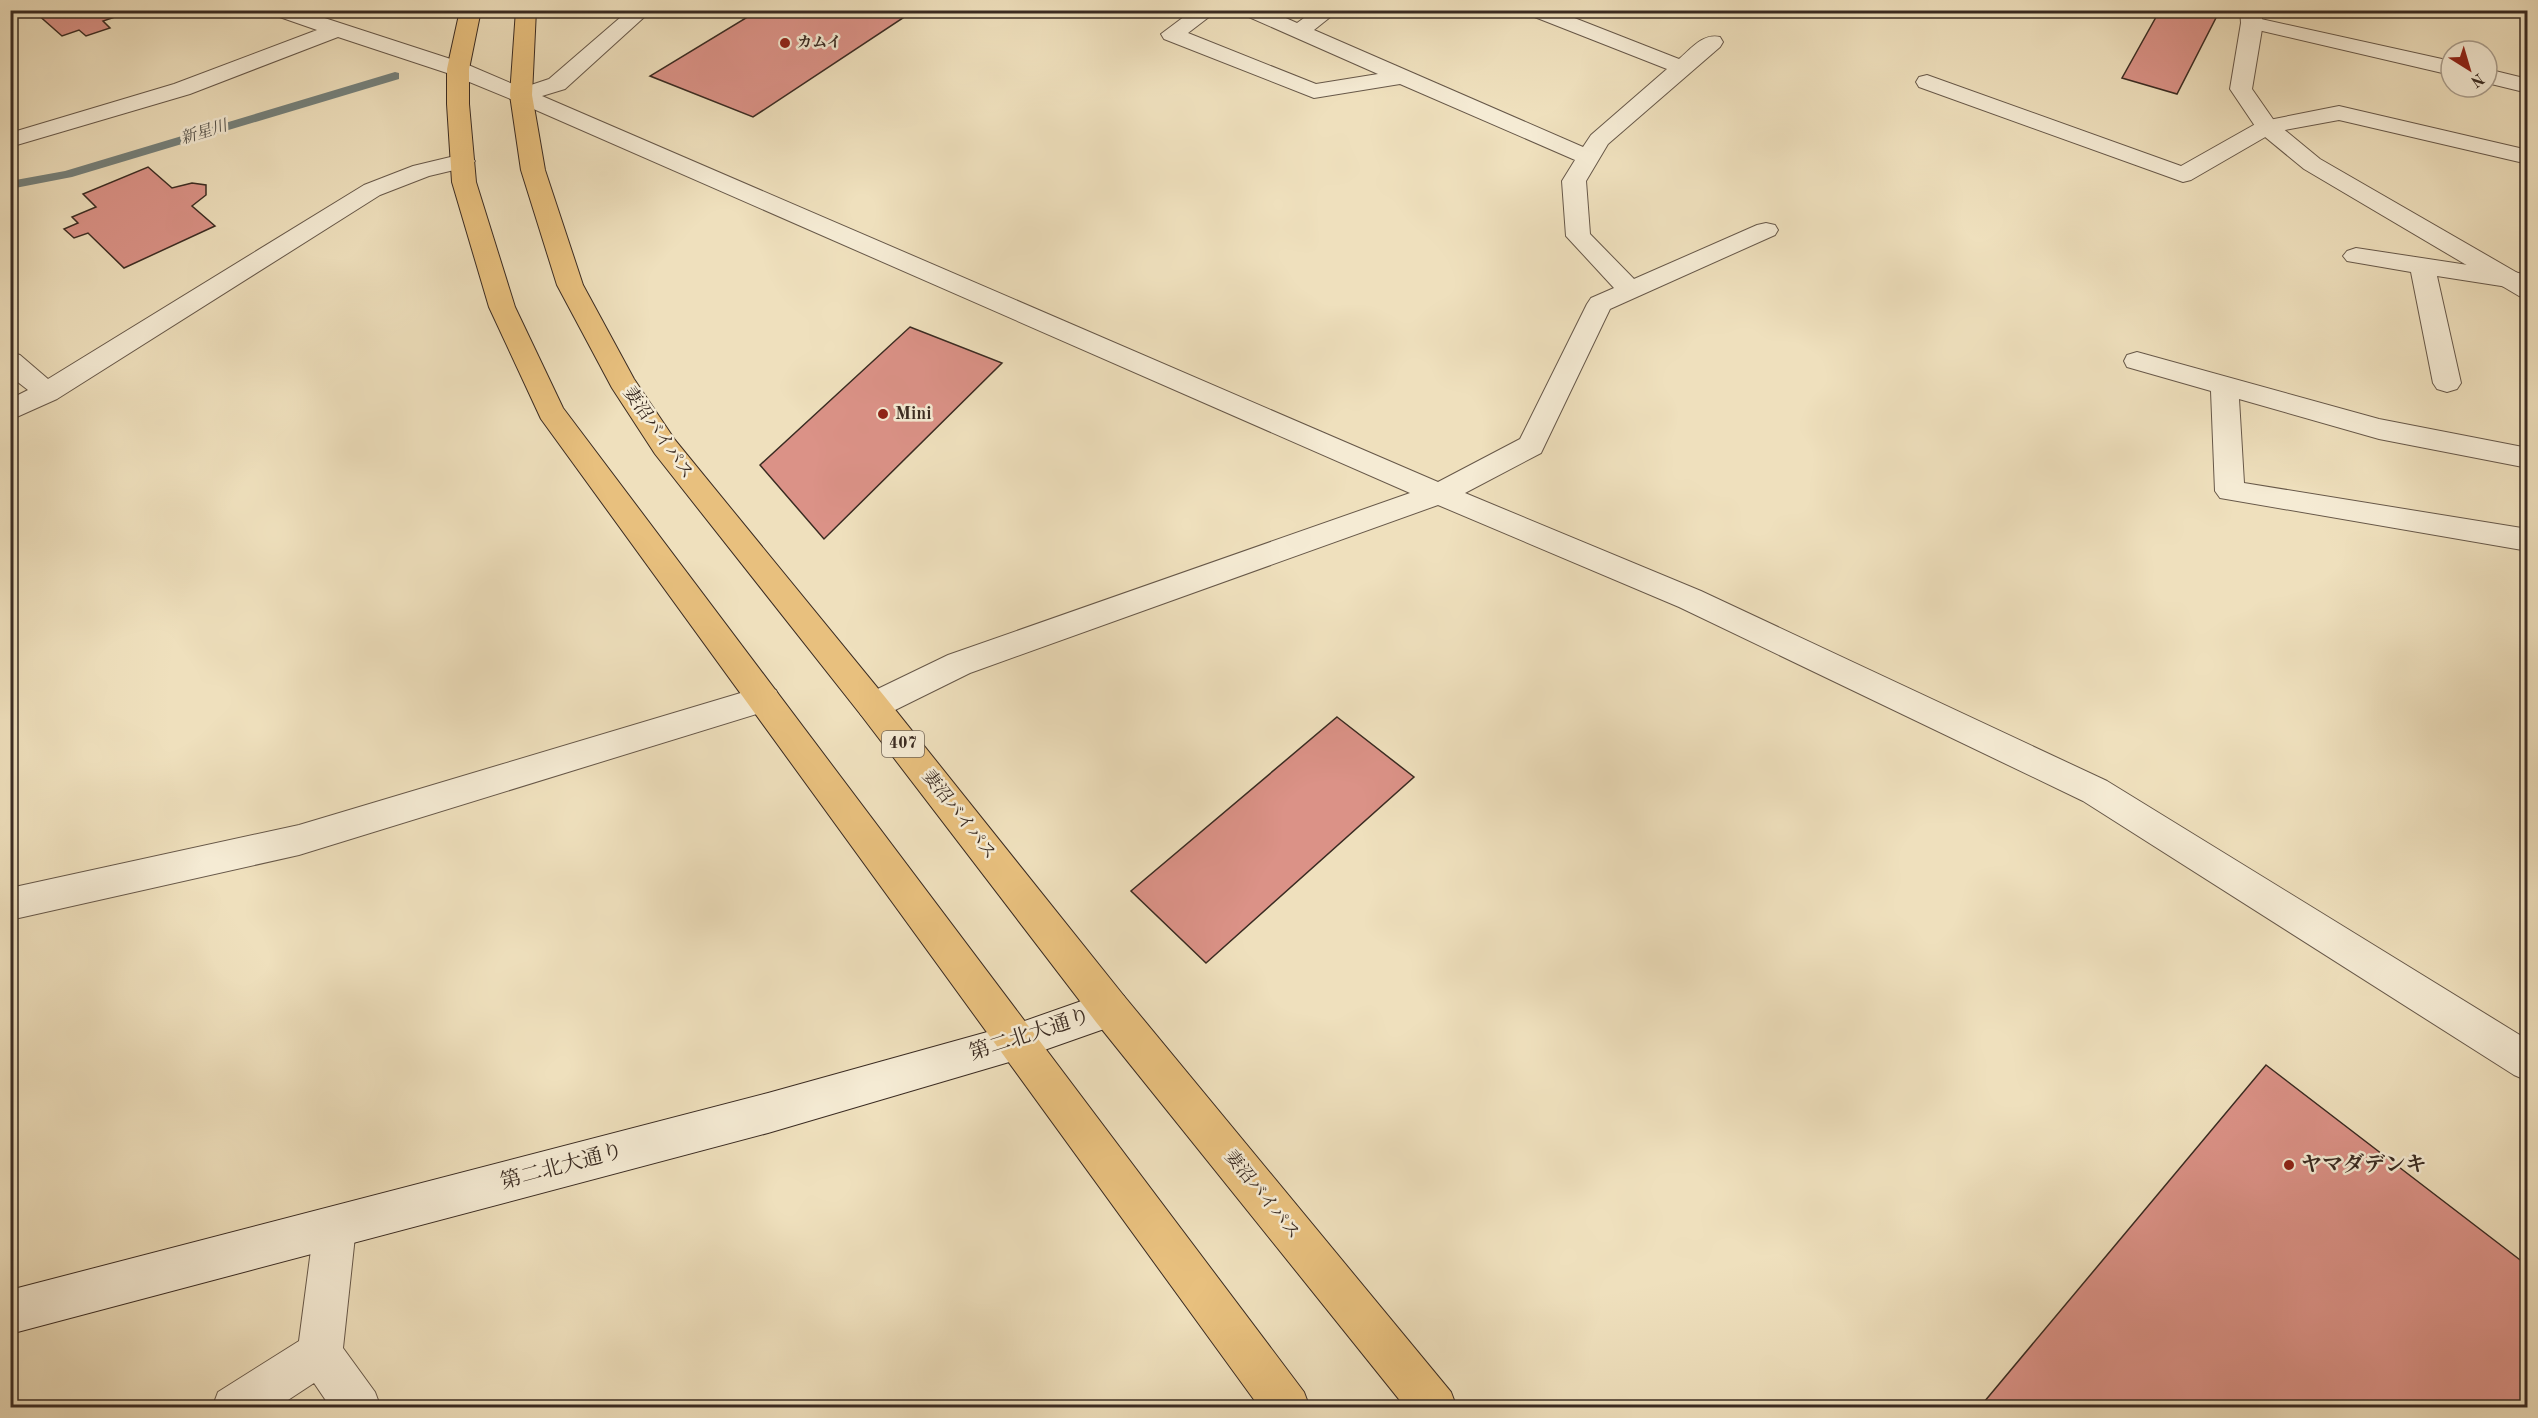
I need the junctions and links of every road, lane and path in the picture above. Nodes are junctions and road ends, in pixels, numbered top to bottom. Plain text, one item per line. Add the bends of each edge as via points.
1 (278, 10) edge
2 (471, 10) edge
3 (526, 10) edge
4 (642, 10) edge
5 (1208, 10) edge
6 (1249, 10) edge
7 (1329, 10) edge
8 (1534, 10) edge
9 (2251, 17) edge
10 (338, 29) junction
11 (1298, 32) junction
12 (1712, 42) dead end
13 (2439, 65) edge
14 (1683, 68) junction
15 (458, 69) junction
16 (1402, 77) junction
17 (2499, 79) edge
18 (1927, 82) dead end
19 (2528, 86) edge
20 (521, 95) junction
21 (2267, 127) junction
22 (10, 140) edge
23 (2528, 157) edge
24 (1588, 158) junction
25 (463, 161) junction
26 (1766, 230) dead end
27 (2356, 256) dead end
28 (2422, 266) junction
29 (2521, 285) edge
30 (1630, 290) junction
31 (10, 361) edge
32 (2137, 361) dead end
33 (2447, 383) dead end
34 (2224, 385) junction
35 (47, 392) junction
36 (10, 411) edge
37 (2528, 458) edge
38 (1438, 494) junction
39 (2528, 540) edge
40 (764, 699) junction
41 (873, 706) junction
42 (10, 904) edge
43 (1110, 1009) junction
44 (1016, 1042) junction
45 (2528, 1062) edge
46 (334, 1227) junction
47 (10, 1312) edge
48 (320, 1354) junction
49 (234, 1407) edge
50 (359, 1407) edge
51 (1288, 1407) edge
52 (1435, 1407) edge

1 - 10 street
2 - 15 highway
3 - 20 highway, 妻沼バイパス / 407
4 - 20 street via 557,84
5 - 16 street via 1172,34 1314,91
6 - 11 street
7 - 11 street
8 - 14 street
9 - 13 street
9 - 21 street via 2241,89
10 - 15 street
10 - 22 street via 182,89
11 - 16 street
12 - 14 street
14 - 24 street via 1599,140
15 - 20 street
15 - 25 highway
16 - 24 street
17 - 19 street
18 - 21 street via 2183,175
20 - 38 street
20 - 41 highway, 妻沼バイパス / 407 via 533,170 570,285 622,382 665,447
21 - 23 street via 2339,112
21 - 29 street via 2312,164
24 - 30 street via 1574,181 1578,236
25 - 35 street via 421,171 372,190
25 - 40 highway via 464,182 502,307 550,412
26 - 30 street
27 - 28 street
28 - 29 street
28 - 33 street
30 - 38 street via 1600,304 1531,446
31 - 35 street
32 - 34 street
34 - 37 street via 2379,429
34 - 39 street via 2230,491
35 - 36 street
38 - 41 street via 959,663
38 - 45 street via 1690,599 2095,791
40 - 42 street via 300,840
40 - 44 highway
41 - 43 highway, 妻沼バイパス / 407
43 - 44 street, 第二北大通り
43 - 52 highway, 妻沼バイパス / 407
44 - 46 street, 第二北大通り via 768,1113
44 - 51 highway
46 - 47 street, 第二北大通り
46 - 48 street
48 - 49 street
48 - 50 street

